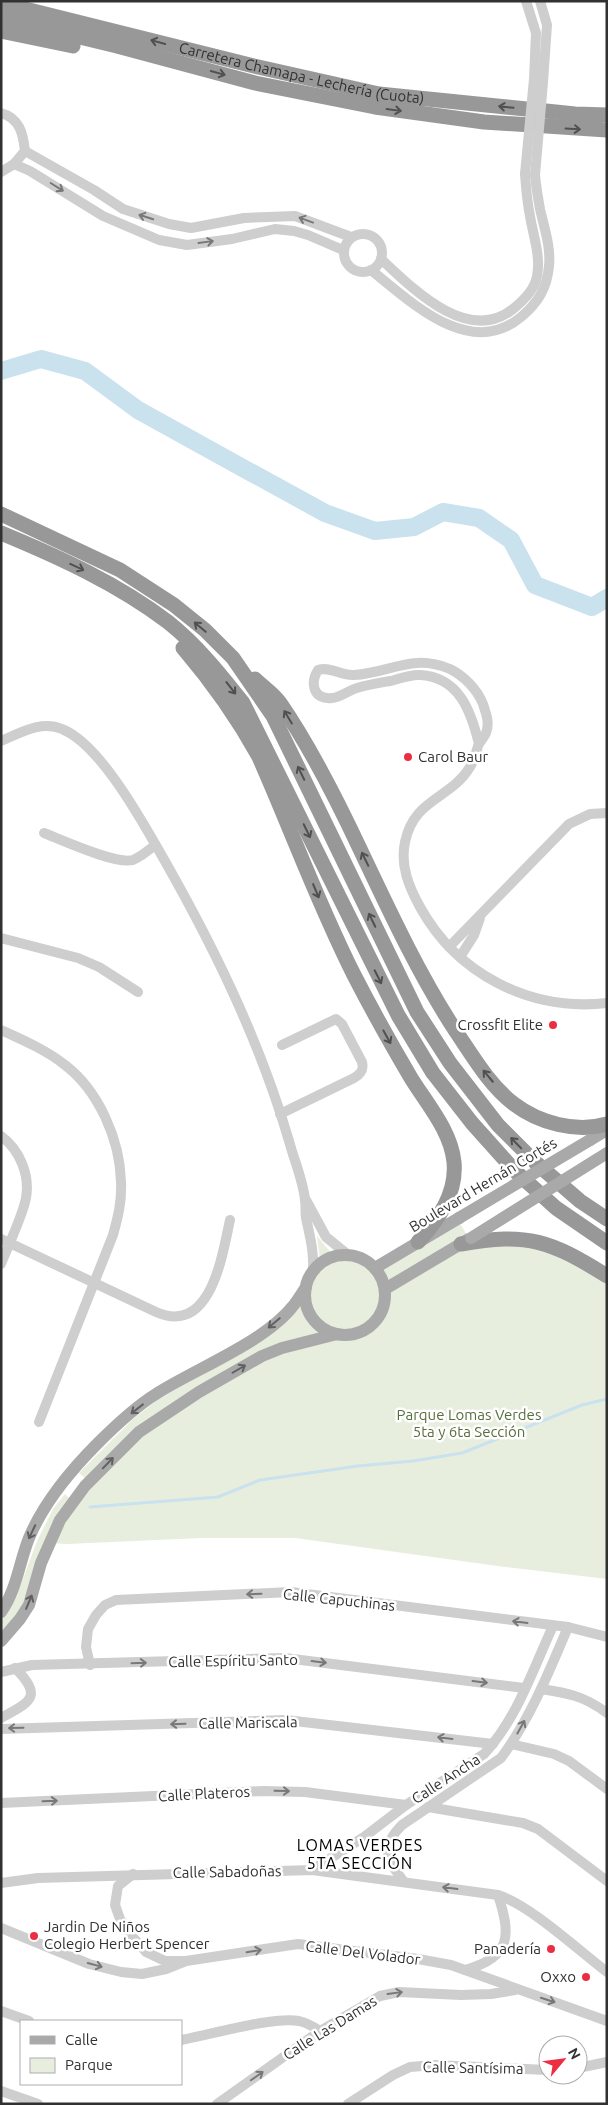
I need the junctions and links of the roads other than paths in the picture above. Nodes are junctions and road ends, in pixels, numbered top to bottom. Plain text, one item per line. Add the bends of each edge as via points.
1 (526, 1) edge
2 (540, 1) edge
3 (1, 2) edge
4 (1, 18) edge
5 (1, 31) edge
6 (117, 46) junction
7 (539, 80) junction
8 (1, 113) edge
9 (607, 115) edge
10 (607, 130) edge
11 (25, 151) junction
12 (14, 164) junction
13 (1, 172) edge
14 (530, 175) junction
15 (351, 237) junction
16 (343, 250) junction
17 (381, 259) junction
18 (372, 270) junction
19 (1, 514) edge
20 (1, 533) edge
21 (136, 600) junction
22 (233, 658) junction
23 (1, 741) edge
24 (479, 744) junction
25 (607, 813) edge
26 (44, 833) dead end
27 (156, 845) junction
28 (480, 917) junction
29 (1, 938) edge
30 (449, 947) junction
31 (460, 957) junction
32 (138, 992) dead end
33 (607, 1002) edge
34 (1, 1030) edge
35 (282, 1045) dead end
36 (280, 1114) junction
37 (607, 1124) edge
38 (607, 1130) edge
39 (1, 1136) edge
40 (607, 1153) edge
41 (305, 1199) junction
42 (607, 1219) edge
43 (230, 1220) dead end
44 (320, 1228) junction
45 (310, 1232) junction
46 (5, 1241) edge
47 (466, 1241) junction
48 (418, 1242) junction
49 (607, 1243) edge
50 (347, 1254) junction
51 (1, 1264) edge
52 (375, 1268) junction
53 (313, 1270) junction
54 (607, 1276) edge
55 (94, 1283) junction
56 (306, 1287) junction
57 (385, 1289) junction
58 (337, 1334) junction
59 (39, 1422) dead end
60 (71, 1473) junction
61 (85, 1486) junction
62 (60, 1487) junction
63 (74, 1500) junction
64 (1, 1612) edge
65 (553, 1626) junction
66 (568, 1628) junction
67 (607, 1637) edge
68 (1, 1641) edge
69 (90, 1664) junction
70 (15, 1668) junction
71 (1, 1672) edge
72 (524, 1688) junction
73 (541, 1689) junction
74 (607, 1713) edge
75 (1, 1718) edge
76 (1, 1729) edge
77 (493, 1744) junction
78 (511, 1744) junction
79 (607, 1789) edge
80 (1, 1803) edge
81 (406, 1805) junction
82 (428, 1807) junction
83 (312, 1870) junction
84 (133, 1874) junction
85 (607, 1881) edge
86 (404, 1882) junction
87 (1, 1883) edge
88 (498, 1895) junction
89 (1, 1928) edge
90 (186, 1961) junction
91 (465, 1970) junction
92 (607, 1972) edge
93 (516, 1990) junction
94 (1, 2011) edge
95 (26, 2020) edge
96 (607, 2021) edge
97 (320, 2030) junction
98 (182, 2040) edge
99 (607, 2062) edge
100 (588, 2066) edge
101 (538, 2069) edge
102 (1, 2090) edge
103 (38, 2104) edge
104 (217, 2104) edge
105 (348, 2104) edge

1 - 7 street via 536,33
2 - 7 street via 547,25
9 -> 3 highway, Carretera Chamapa - Lechería (Cuota) via 379,94
4 - 6 highway, Carretera Chamapa - Lechería (Cuota)
5 - 6 highway via 70,46
6 -> 10 highway, Carretera Chamapa - Lechería (Cuota) via 254,83 375,107 484,122
7 - 14 street, bridge
8 - 11 street via 19,124
11 - 12 street
15 -> 11 street via 295,216 244,218 191,228 169,224 123,209
12 - 13 street
12 -> 16 street via 103,216 159,240 187,245 275,229 308,235
14 - 17 street via 537,277 531,290 509,313 481,322 466,320 430,301
14 - 18 street via 549,264 546,285 540,297 514,323 485,334 459,329 434,317
15 - 16 street
15 - 17 street via 363,233 374,237 381,247
16 - 18 street via 351,268 361,272
17 - 18 street
22 -> 19 highway via 174,605 120,570
20 -> 21 highway via 88,572
21 -> 48 highway via 164,626 210,680 259,756 354,974 448,1139 454,1162 449,1194 444,1210
21 -> 49 highway via 170,623 197,648 243,703 398,1015 433,1073 515,1171 556,1208
37 -> 22 highway via 565,1126 529,1114 512,1103 474,1060 438,1003 392,916 332,790 279,702
42 -> 22 highway via 580,1201 535,1162 498,1124 450,1063 417,1012 273,716
23 - 27 street via 33,727 47,726 61,728 85,742
24 - 24 street via 488,720 480,697 457,672 438,664 416,662 352,675 326,667 313,677 316,692 332,698 356,688 418,675 434,677 457,691 467,706
24 - 30 street via 470,768 412,821 404,844 406,879 431,924
25 - 28 street via 590,814 569,824
26 - 27 street via 97,854 124,860 133,860
27 - 36 street via 212,946 247,1024
28 - 30 street
28 - 31 street via 474,935
29 - 32 street via 78,958
30 - 31 street
31 - 33 street via 484,977 514,992 551,1002
34 - 55 street via 66,1065 87,1087 111,1130 121,1182 120,1207
35 - 36 street via 336,1019 342,1024 363,1068 354,1078
36 - 41 street
38 - 48 main road, Boulevard Hernán Cortés, bridge
39 - 46 street via 13,1146 22,1162 26,1180 26,1198
40 - 47 main road, bridge
41 - 44 street
41 - 45 street
43 - 55 street via 210,1290 195,1310 185,1315 168,1317
44 - 45 street
44 - 50 street
45 - 53 street
46 - 51 street
46 - 55 street
47 - 54 highway via 533,1241 561,1249
47 - 57 main road
48 - 52 main road, Boulevard Hernán Cortés
50 - 52 main road via 358,1256
50 - 53 main road via 327,1258
52 - 57 main road
53 - 56 main road
55 - 59 street
56 - 58 main road via 306,1305 310,1313 321,1326
56 -> 60 main road via 293,1307 267,1329 156,1394 123,1419
57 - 58 main road via 383,1308 373,1324 356,1334
61 -> 58 main road via 139,1432 199,1392 262,1356
60 - 61 main road
60 - 62 main road
61 - 63 main road
62 - 63 main road
62 -> 64 main road via 30,1536 17,1580
68 -> 63 main road via 29,1605 50,1543
65 - 66 street, Calle Capuchinas
65 -> 69 street, Calle Capuchinas via 291,1592 116,1600 96,1615 88,1629 86,1647
65 - 72 street, Calle Ancha
66 - 67 street, Calle Capuchinas
66 - 73 street, Calle Ancha
69 - 70 street, Calle Espíritu Santo
69 -> 72 street, Calle Espíritu Santo via 285,1658
70 - 71 street, Calle Espíritu Santo
70 - 75 street via 29,1683 31,1697 25,1705
72 - 77 street, Calle Ancha via 511,1718
73 - 74 street via 574,1694
78 -> 73 street, Calle Ancha
77 -> 76 street, Calle Mariscala via 286,1720
77 - 81 street, Calle Ancha via 484,1754
78 - 79 street via 569,1761
78 - 82 street, Calle Ancha via 500,1758
80 -> 81 street, Calle Plateros via 263,1791 305,1792
81 - 83 street, Calle Ancha
82 - 85 street via 523,1822 538,1829
82 - 86 street, Calle Ancha via 392,1835 387,1848 389,1862
83 - 84 street, Calle Sabadoñas
83 - 86 street, Calle Sabadoñas
84 - 87 street, Calle Sabadoñas
84 - 90 street via 118,1886 115,1905 120,1918 146,1952 165,1960
88 -> 86 street, Calle Sabadoñas
88 - 91 street via 507,1930 504,1944 486,1962
88 - 92 street, Calle Sabadoñas via 510,1898 533,1914
89 -> 90 street, Calle Del Volador via 89,1964 121,1972 142,1974 166,1970
90 -> 91 street, Calle Del Volador via 298,1944 418,1959
91 - 93 street, Calle Del Volador
93 -> 96 street, Calle Del Volador
97 -> 93 street, Calle Las Damas via 380,1996 399,1992 461,1996
94 - 95 street
97 - 98 street via 310,2024 280,2020
104 -> 97 street, Calle Las Damas
99 - 100 street
101 - 105 street, Calle Santísima via 434,2064 410,2067
102 - 103 street

